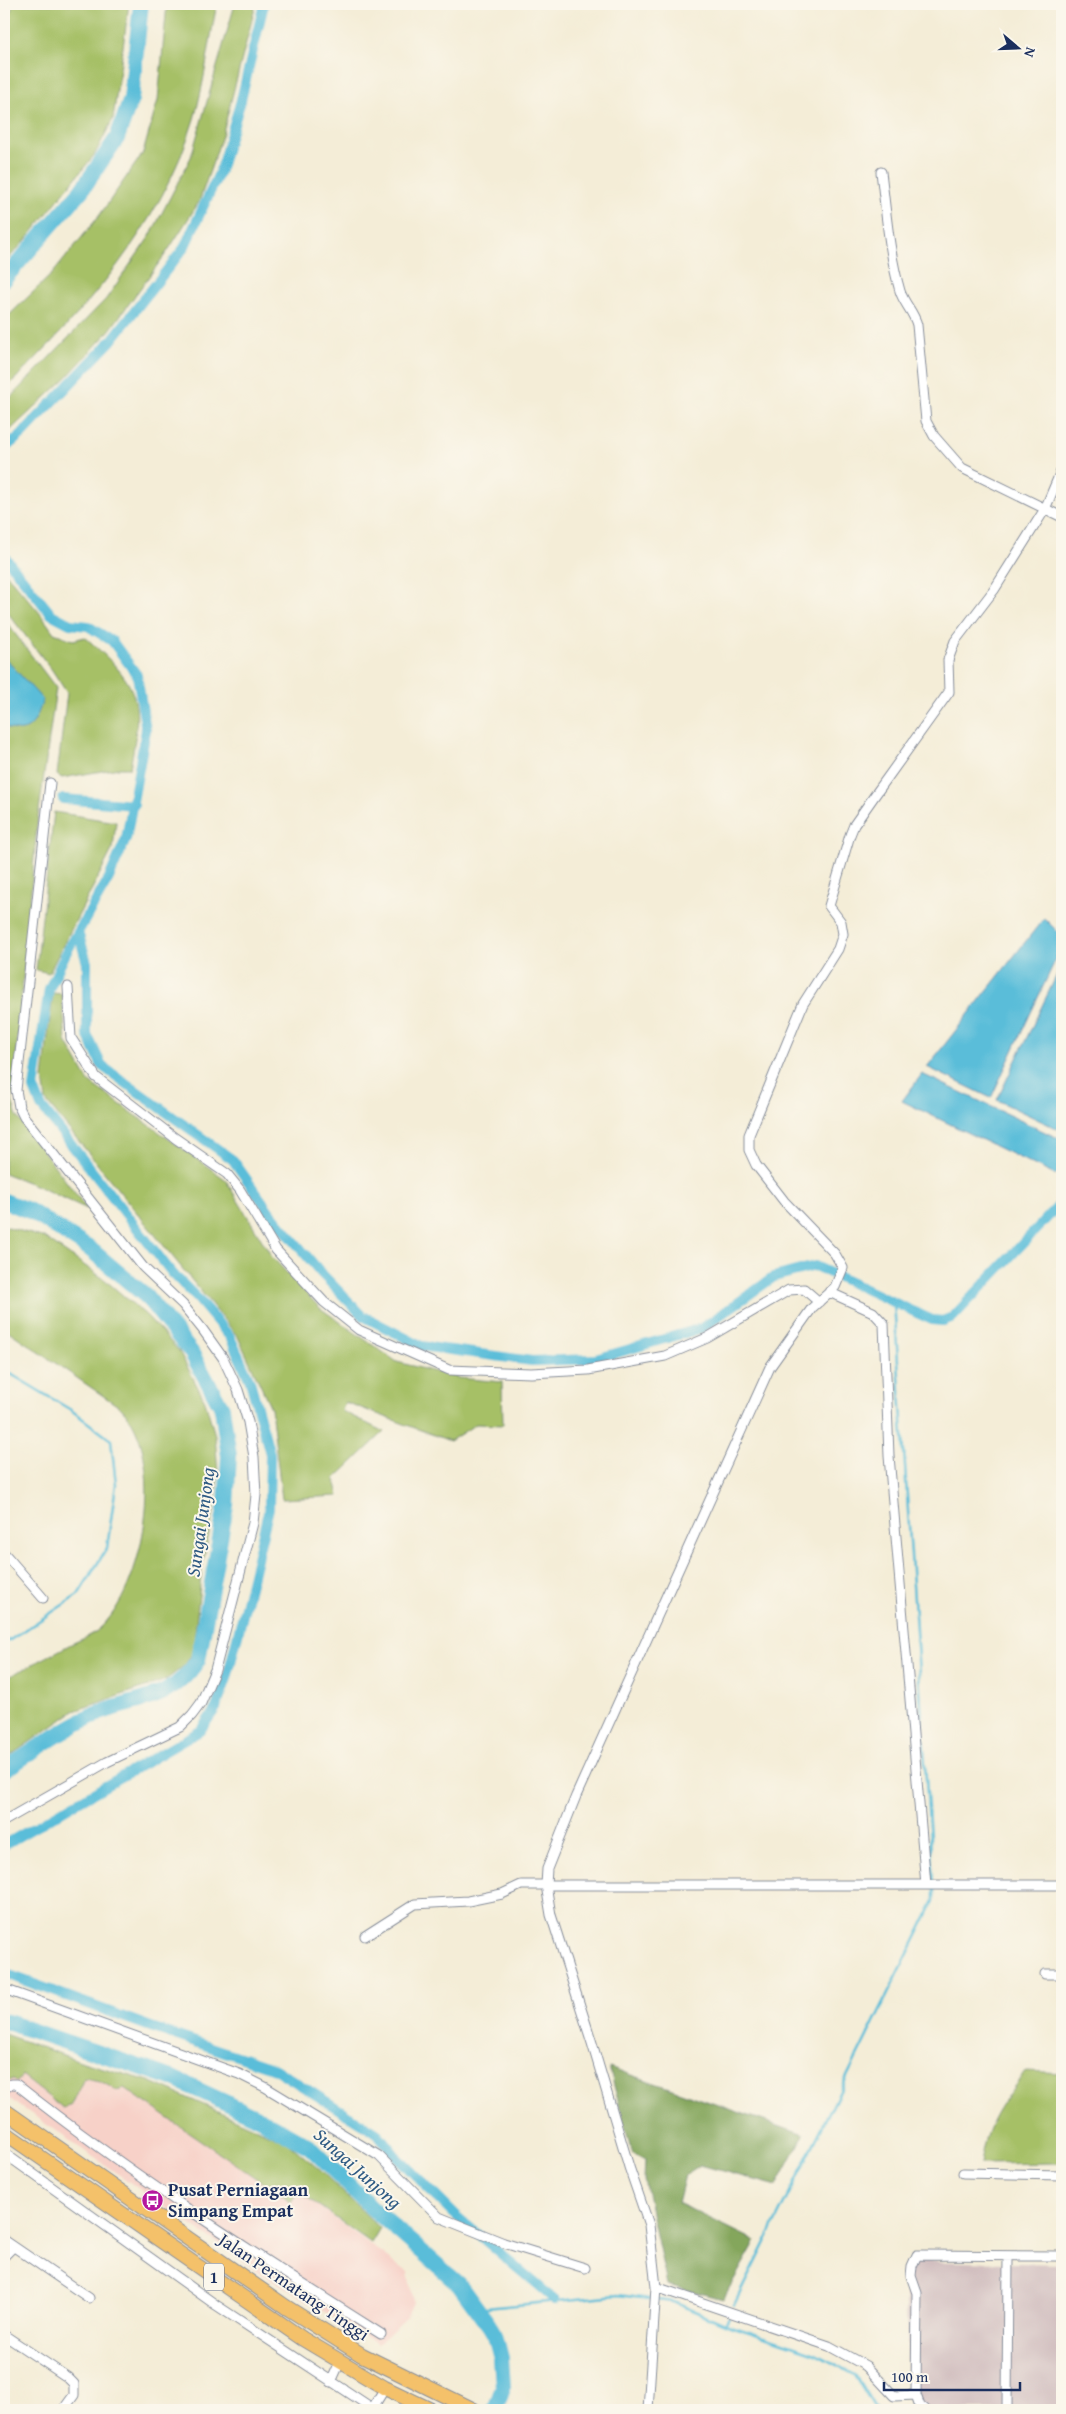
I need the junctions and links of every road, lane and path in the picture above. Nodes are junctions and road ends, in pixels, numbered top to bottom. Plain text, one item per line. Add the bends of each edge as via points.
1 (881, 172) dead end
2 (1062, 469) edge
3 (1045, 509) junction
4 (1062, 517) edge
5 (50, 784) dead end
6 (68, 987) dead end
7 (832, 1290) junction
8 (819, 1302) junction
9 (4, 1553) edge
10 (43, 1598) dead end
11 (4, 1821) edge
12 (546, 1885) junction
13 (927, 1885) junction
14 (1062, 1886) edge
15 (365, 1936) dead end
16 (1045, 1974) dead end
17 (1062, 1974) edge
18 (4, 1990) edge
19 (4, 2089) edge
20 (4, 2110) edge
21 (6, 2137) edge
22 (4, 2153) edge
23 (963, 2173) dead end
24 (1062, 2175) edge
25 (4, 2240) edge
26 (13, 2246) junction
27 (4, 2256) edge
28 (1008, 2256) junction
29 (1062, 2256) edge
30 (585, 2268) dead end
31 (656, 2291) junction
32 (89, 2298) dead end
33 (381, 2334) dead end
34 (4, 2335) edge
35 (340, 2362) junction
36 (331, 2382) junction
37 (385, 2388) junction
38 (916, 2395) junction
39 (374, 2409) edge
40 (63, 2410) edge
41 (431, 2410) edge
42 (474, 2410) edge
43 (648, 2410) edge
44 (924, 2410) edge
45 (1007, 2410) edge

1 - 3 street via 895,269 901,294 915,315 917,325 926,421 934,436 962,468
2 - 3 street
3 - 4 street
3 - 7 street via 994,590 955,642 948,660 950,692 854,825 829,906 841,922 843,934 838,949 803,1004 749,1135 749,1150 756,1165 844,1268
5 - 11 street via 16,1090 19,1108 144,1267 183,1305 223,1358 248,1422 256,1495 253,1523 215,1670 208,1690 192,1715 180,1726 107,1762
6 - 8 street via 72,1038 96,1077 227,1174 276,1250 324,1302 359,1330 440,1367 503,1372 588,1370 665,1356 707,1338 789,1290 804,1289
7 - 8 street
7 - 13 street via 873,1312 884,1324 889,1456
8 - 12 street via 770,1367 725,1462 576,1796 547,1869
9 - 10 street
12 - 13 street
12 - 15 street via 521,1885 502,1894 468,1901 416,1904
12 - 31 street via 550,1916 649,2225
13 - 14 street
16 - 17 street
18 - 30 street via 239,2074 379,2156 439,2217 504,2243
19 - 33 street via 16,2084 68,2125 181,2204
20 - 42 highway, Jalan Permatang Tinggi / 1 via 286,2308 362,2355
21 - 35 highway, Jalan Permatang Tinggi / 1
22 - 36 street via 216,2305
23 - 24 street
25 - 26 street
26 - 27 street
26 - 32 street
28 - 29 street
28 - 38 street via 917,2255 911,2276 916,2293
28 - 45 street
31 - 38 street via 829,2346 866,2366 894,2396
31 - 43 street
34 - 40 street via 74,2384 74,2395
35 - 36 street
35 - 37 highway, Jalan Permatang Tinggi / 1
36 - 39 street
37 - 39 street
37 - 41 highway, Jalan Permatang Tinggi / 1
38 - 44 street

